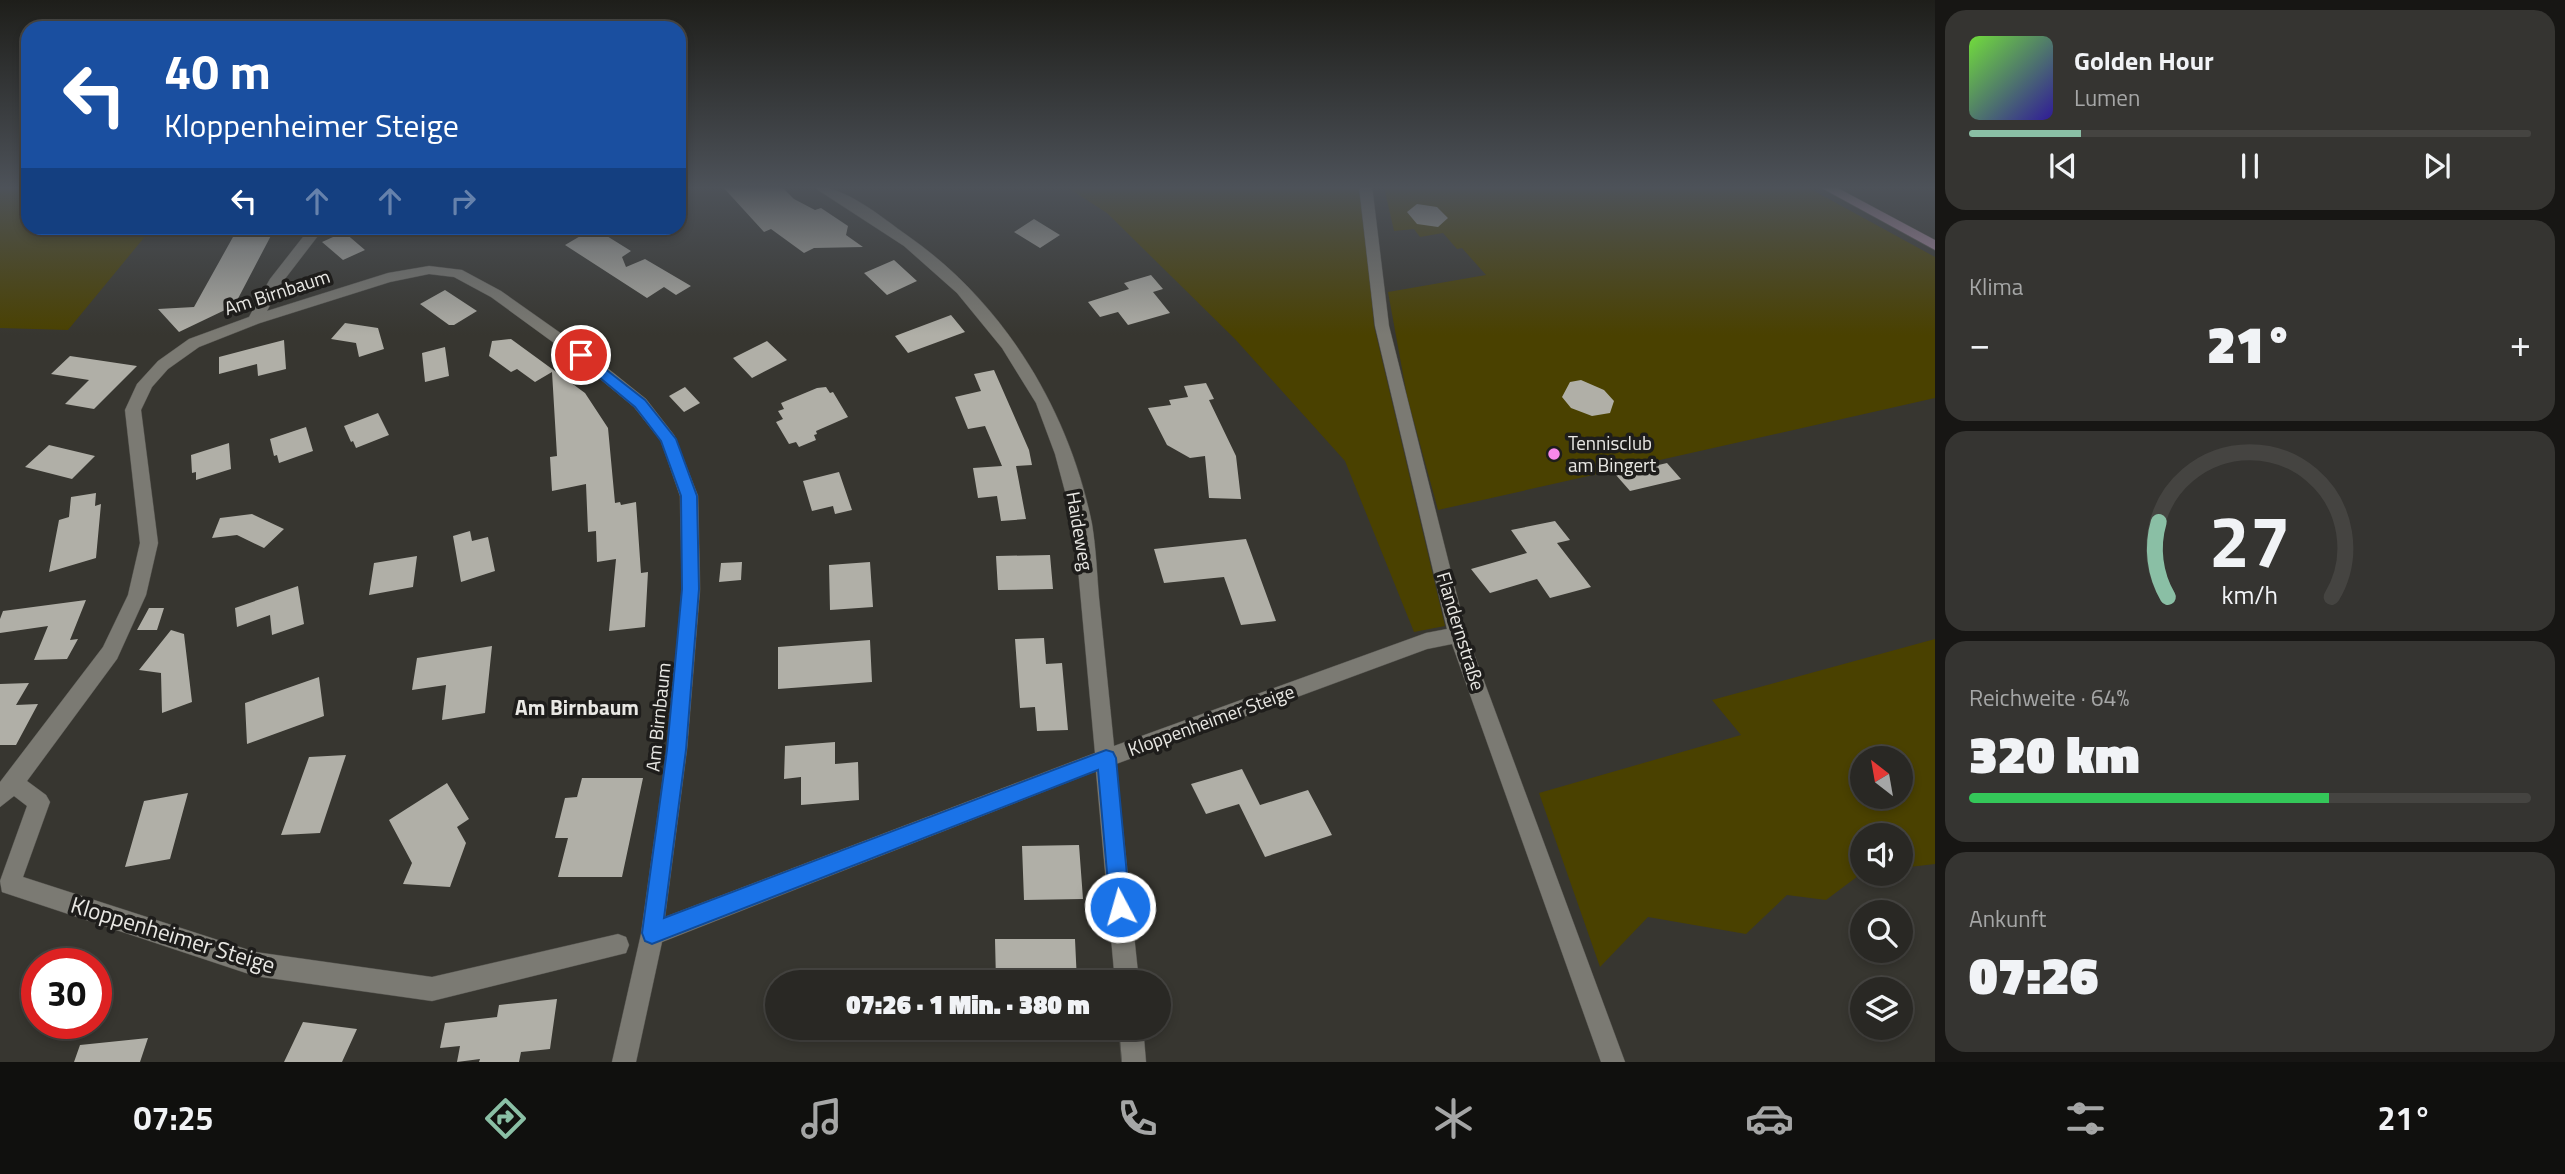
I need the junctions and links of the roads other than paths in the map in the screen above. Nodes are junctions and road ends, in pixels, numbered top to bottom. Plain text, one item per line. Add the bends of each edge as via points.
1 (311, 236) edge
2 (900, 236) edge
3 (1372, 236) edge
4 (1916, 236) edge
5 (1935, 246) edge
6 (255, 320) junction
7 (1458, 635) junction
8 (1106, 758) junction
9 (7, 790) edge
10 (652, 933) junction
11 (618, 945) dead end
12 (1126, 970) edge
13 (1132, 1040) edge
14 (624, 1062) edge
15 (1134, 1062) edge
16 (1613, 1062) edge

1 - 6 street via 275,282
2 - 8 street, Haideweg via 964,289 1007,340 1047,410 1083,524
3 - 7 street, Flandernstraße via 1382,326
4 - 5 main road
6 - 9 street, Am Birnbaum via 194,343 163,365 138,397 133,410 149,543 141,586 110,653
6 - 10 street, Am Birnbaum via 388,278 429,270 457,273 496,294 581,355 640,403 668,439 689,496 691,589 677,750
7 - 8 street, Kloppenheimer Steige via 1426,641
7 - 16 street, Flandernstraße
8 - 10 street, Kloppenheimer Steige
8 - 12 street, Haideweg
9 - 11 street, Kloppenheimer Steige via 39,802 10,884 255,964 432,989
10 - 14 street, Am Birnbaum
13 - 15 street

